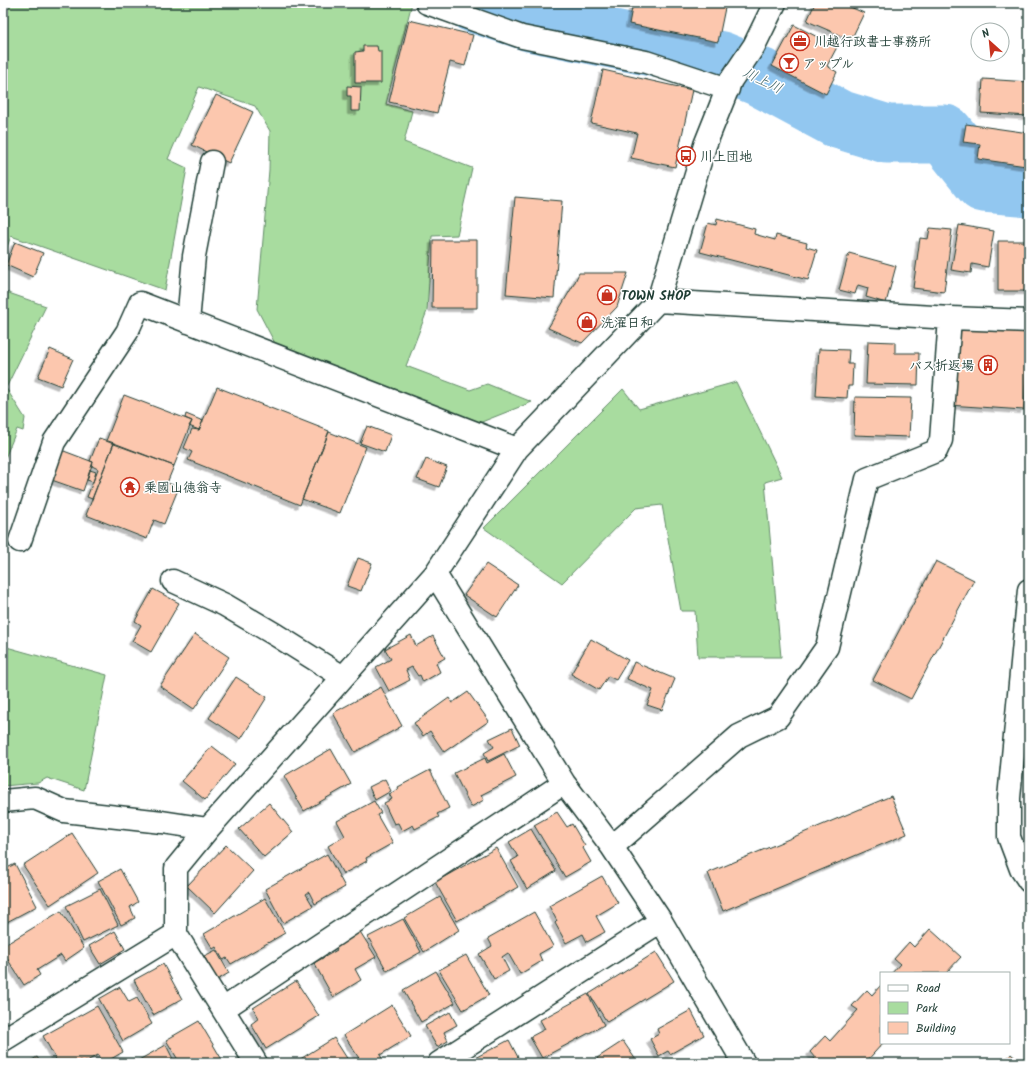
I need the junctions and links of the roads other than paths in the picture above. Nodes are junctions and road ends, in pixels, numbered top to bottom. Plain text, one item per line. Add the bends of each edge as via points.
1 (427, 3) edge
2 (775, 3) edge
3 (730, 84) junction
4 (212, 162) dead end
5 (658, 301) junction
6 (950, 318) junction
7 (1029, 321) edge
8 (188, 322) junction
9 (516, 449) junction
10 (20, 541) dead end
11 (435, 574) junction
12 (173, 581) dead end
13 (1029, 590) edge
14 (343, 677) junction
15 (564, 783) junction
16 (3, 801) edge
17 (208, 829) junction
18 (612, 847) junction
19 (1029, 881) edge
20 (661, 921) junction
21 (176, 934) junction
22 (223, 1009) junction
23 (3, 1040) edge
24 (740, 1062) edge
25 (256, 1063) edge
26 (439, 1063) edge

1 - 3 street via 522,37 646,62
2 - 3 street via 754,46
3 - 5 street via 705,145
4 - 8 street via 194,256
5 - 6 street
5 - 9 street
6 - 7 street
6 - 18 street via 941,440 936,451 867,479 827,647 778,717 739,736
8 - 9 street
8 - 10 street via 140,303 127,332 54,442
9 - 11 street
11 - 14 street
11 - 15 street
12 - 14 street via 225,605
13 - 19 street via 1009,798 1009,837 1021,869
14 - 17 street
15 - 18 street
15 - 22 street
16 - 17 street via 35,798 64,811
17 - 21 street via 176,868
18 - 20 street
20 - 24 street
20 - 26 street
21 - 22 street
21 - 23 street
22 - 25 street

